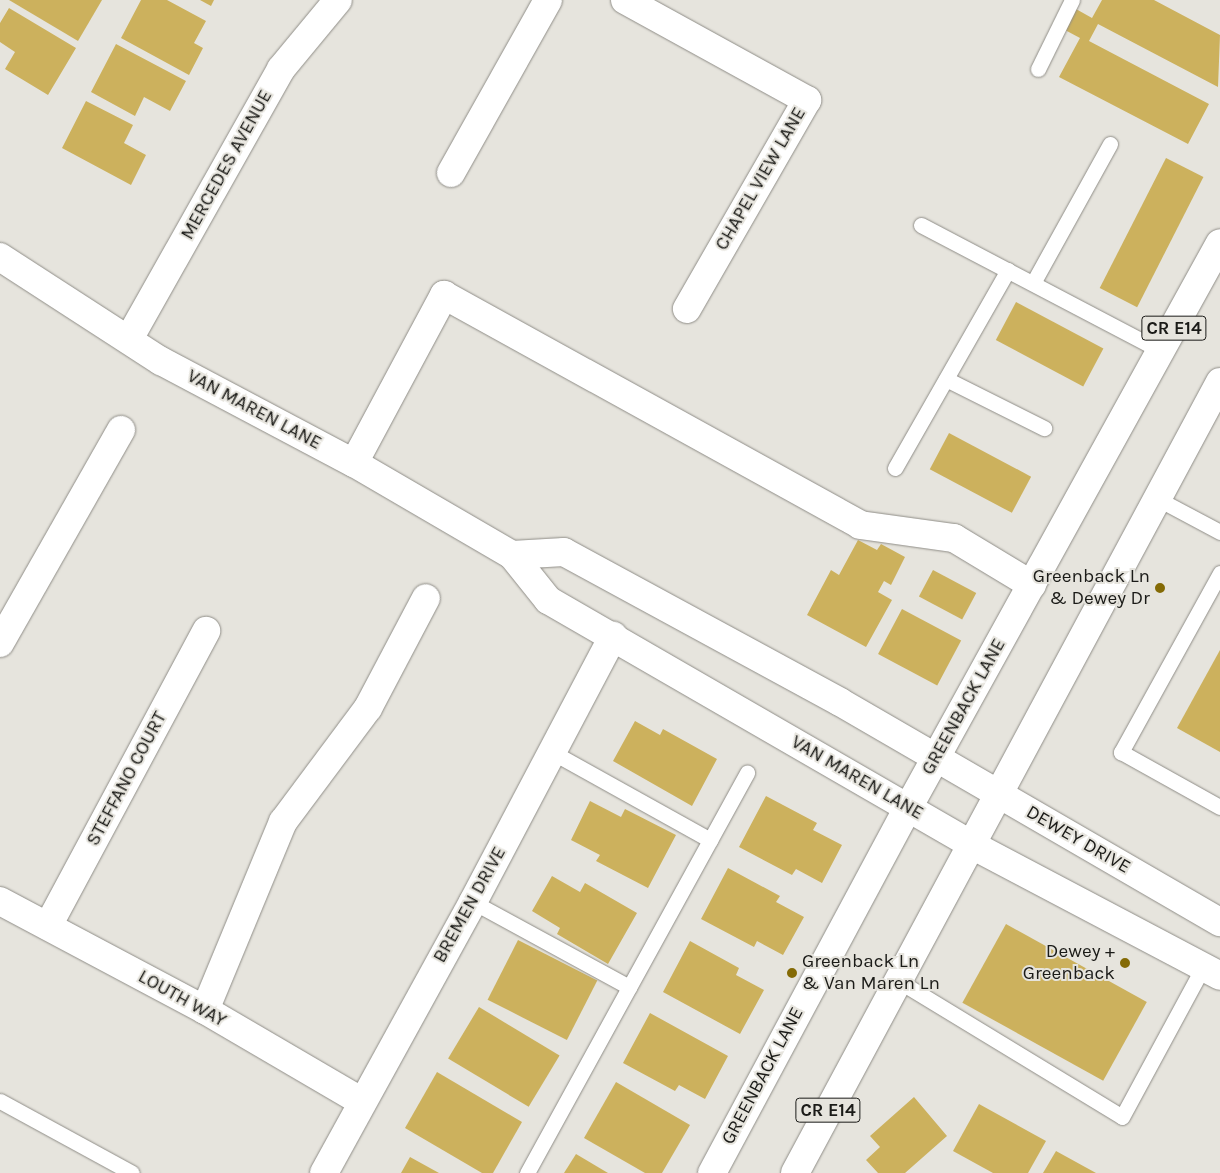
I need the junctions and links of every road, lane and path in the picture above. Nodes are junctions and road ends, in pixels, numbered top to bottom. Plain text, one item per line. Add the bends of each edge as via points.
1 (338, 0) edge
2 (548, 0) edge
3 (625, 0) edge
4 (1072, 0) edge
5 (1038, 69) dead end
6 (1110, 144) dead end
7 (451, 173) dead end
8 (921, 225) dead end
9 (1220, 244) edge
10 (0, 257) edge
11 (1008, 270) junction
12 (1033, 284) junction
13 (687, 309) dead end
14 (129, 339) junction
15 (1161, 351) junction
16 (946, 379) junction
17 (1220, 382) edge
18 (1044, 428) dead end
19 (122, 430) dead end
20 (354, 463) junction
21 (895, 468) dead end
22 (1158, 499) junction
23 (1220, 532) edge
24 (512, 555) junction
25 (1220, 573) edge
26 (1032, 585) junction
27 (426, 598) dead end
28 (206, 631) dead end
29 (613, 636) junction
30 (0, 643) edge
31 (552, 752) junction
32 (937, 758) junction
33 (747, 772) dead end
34 (999, 794) junction
35 (1220, 807) edge
36 (908, 808) junction
37 (710, 840) junction
38 (972, 844) junction
39 (0, 901) edge
40 (473, 902) junction
41 (1220, 922) edge
42 (48, 926) junction
43 (1212, 971) edge
44 (897, 980) junction
45 (630, 987) junction
46 (205, 1010) junction
47 (0, 1101) edge
48 (361, 1101) junction
49 (132, 1173) edge
50 (324, 1173) edge
51 (527, 1173) edge
52 (712, 1173) edge
53 (795, 1173) edge

1 - 14 main road, MERCEDES AVENUE via 281,69
2 - 7 main road
3 - 13 main road, CHAPEL VIEW LANE via 806,100
4 - 5 lane
6 - 12 lane
8 - 11 lane
9 - 15 main road, GREENBACK LANE / CR E14
10 - 14 main road, VAN MAREN LANE
11 - 12 lane
11 - 16 lane
12 - 15 lane
14 - 20 main road, VAN MAREN LANE via 161,361
15 - 26 main road, GREENBACK LANE / CR E14
16 - 18 lane
16 - 21 lane
17 - 22 main road, CR E14
19 - 30 main road
20 - 24 main road, VAN MAREN LANE
20 - 26 main road via 444,295 860,524 954,538
22 - 23 lane
22 - 34 main road, CR E14
24 - 29 main road, VAN MAREN LANE via 548,600
24 - 32 main road via 564,552
25 - 35 lane via 1121,752
26 - 32 main road, GREENBACK LANE / CR E14
27 - 46 main road via 368,708 283,822
28 - 42 main road, STEFFANO COURT
29 - 31 main road, BREMEN DRIVE
29 - 36 main road, VAN MAREN LANE
31 - 37 lane
31 - 40 main road, BREMEN DRIVE
32 - 34 main road, DEWEY DRIVE
32 - 36 main road, GREENBACK LANE / CR E14
33 - 37 lane
34 - 38 main road, CR E14
34 - 41 main road, DEWEY DRIVE
36 - 38 main road, VAN MAREN LANE
36 - 52 main road, GREENBACK LANE / CR E14
37 - 45 lane
38 - 43 main road, VAN MAREN LANE
38 - 44 main road, CR E14
39 - 42 main road, LOUTH WAY
40 - 45 lane
40 - 48 main road, BREMEN DRIVE
42 - 46 main road, LOUTH WAY
43 - 44 lane via 1122,1117
44 - 53 main road, CR E14
45 - 51 lane
46 - 48 main road, LOUTH WAY
47 - 49 lane
48 - 50 main road, BREMEN DRIVE

